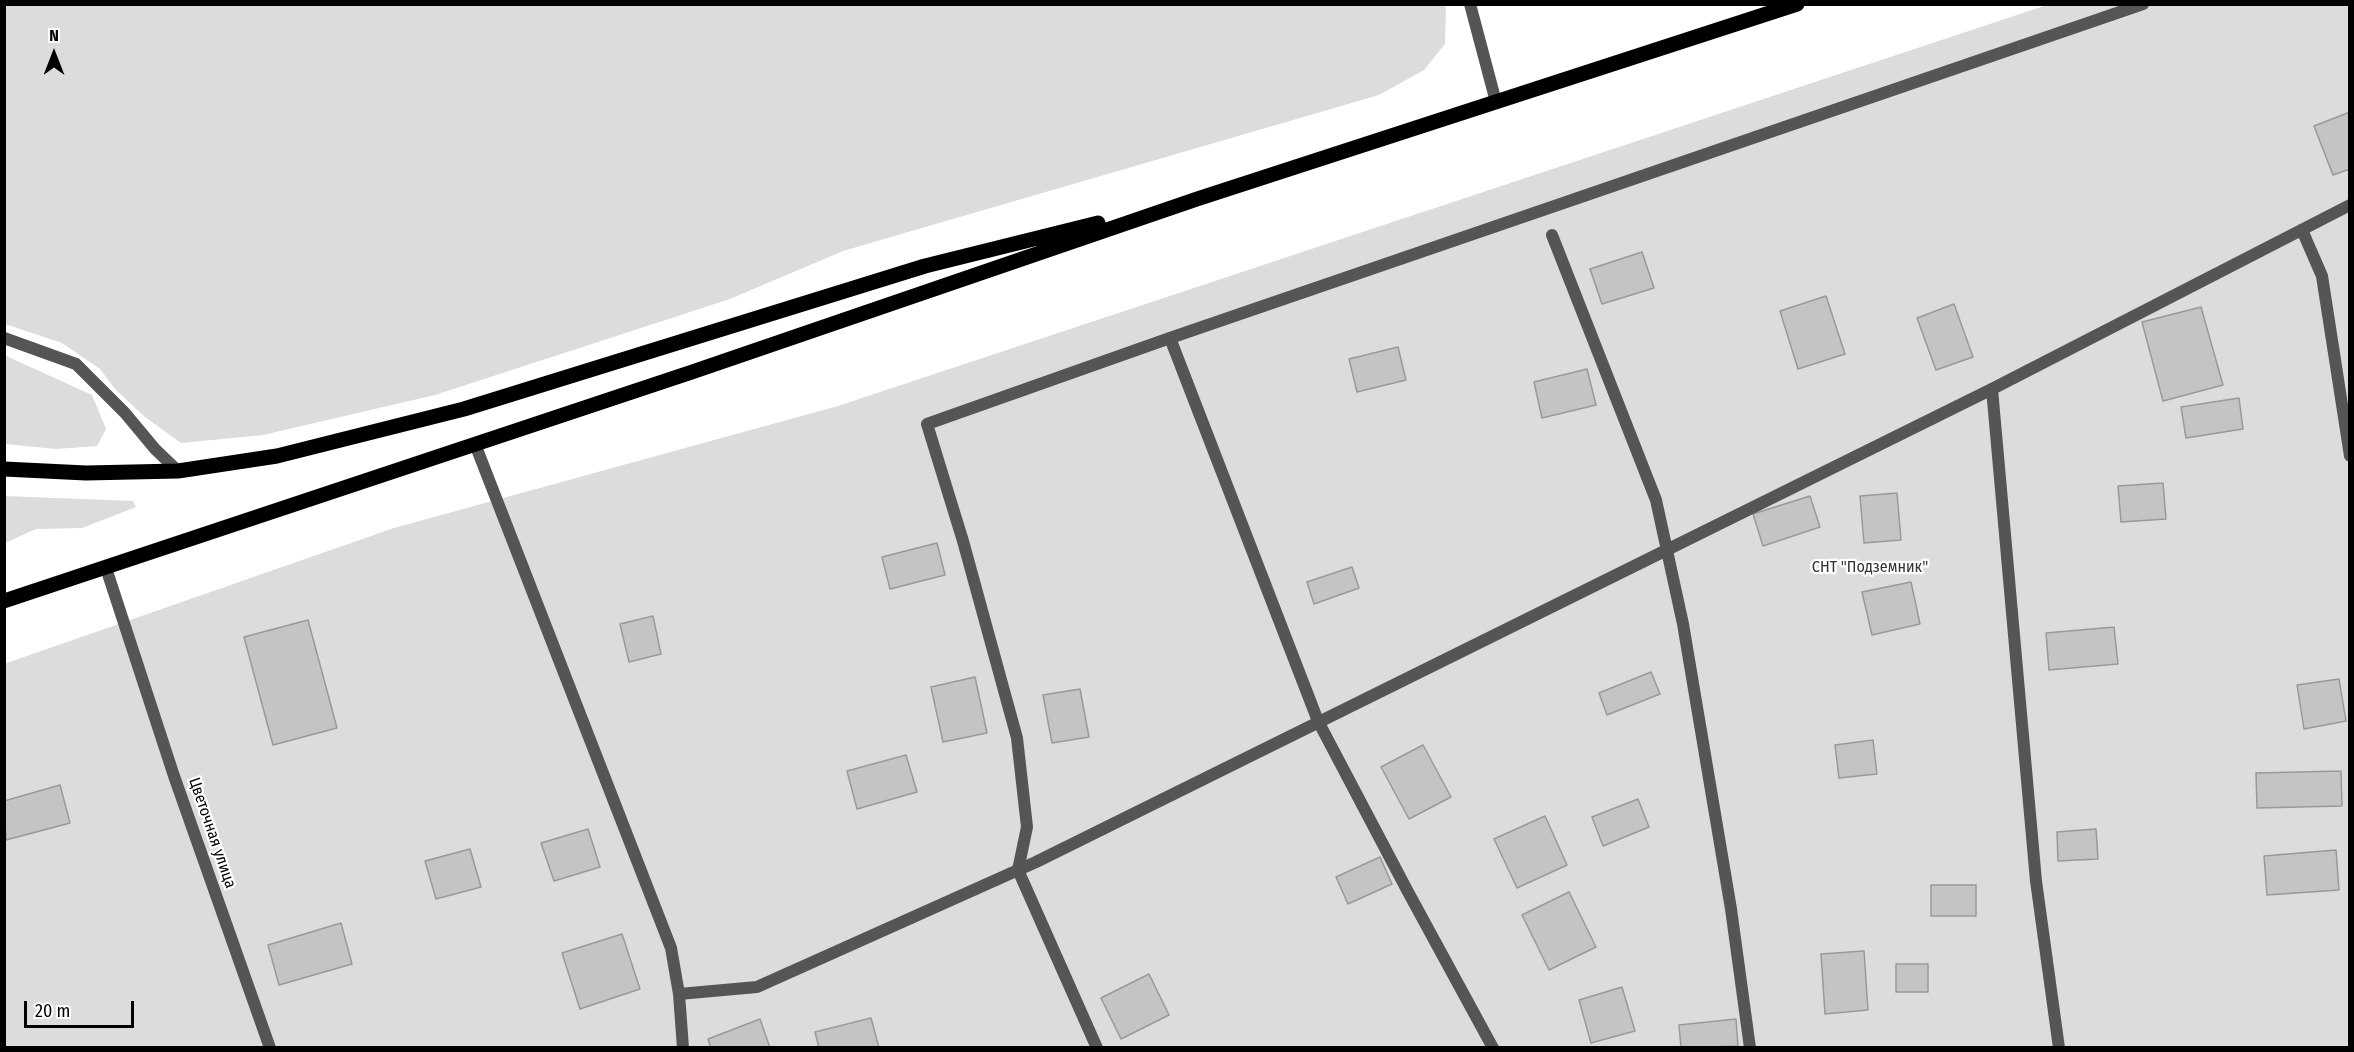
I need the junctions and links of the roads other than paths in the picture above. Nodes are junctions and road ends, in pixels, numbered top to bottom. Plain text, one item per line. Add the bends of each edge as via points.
1 (1470, 4) edge
2 (1797, 4) edge
3 (2143, 4) edge
4 (1496, 102) junction
5 (1197, 199) junction
6 (2349, 205) edge
7 (2302, 230) junction
8 (1552, 235) dead end
9 (4, 338) edge
10 (1170, 338) junction
11 (1992, 389) junction
12 (475, 444) junction
13 (2349, 456) edge
14 (4, 469) edge
15 (178, 471) junction
16 (1667, 548) junction
17 (106, 568) junction
18 (4, 601) edge
19 (1318, 721) junction
20 (1018, 870) junction
21 (679, 994) junction
22 (270, 1047) edge
23 (683, 1047) edge
24 (1097, 1047) edge
25 (1493, 1047) edge
26 (1750, 1047) edge
27 (2059, 1047) edge

1 - 4 street
2 - 4 main road
3 - 10 street
4 - 5 main road
5 - 12 main road
5 - 15 main road via 925,266 464,409 276,456
6 - 7 street
7 - 11 street
7 - 13 street via 2322,276
8 - 16 street via 1656,500
9 - 15 street via 76,364
10 - 19 street
10 - 20 street via 927,424 1017,738 1027,827
11 - 16 street
11 - 27 street via 2034,869
12 - 17 main road
12 - 21 street via 671,948
14 - 15 main road via 86,473
16 - 19 street
16 - 26 street via 1731,909
17 - 18 main road
17 - 22 street, Цветочная улица via 174,776
19 - 20 street
19 - 25 street
20 - 21 street via 757,987
20 - 24 street
21 - 23 street

